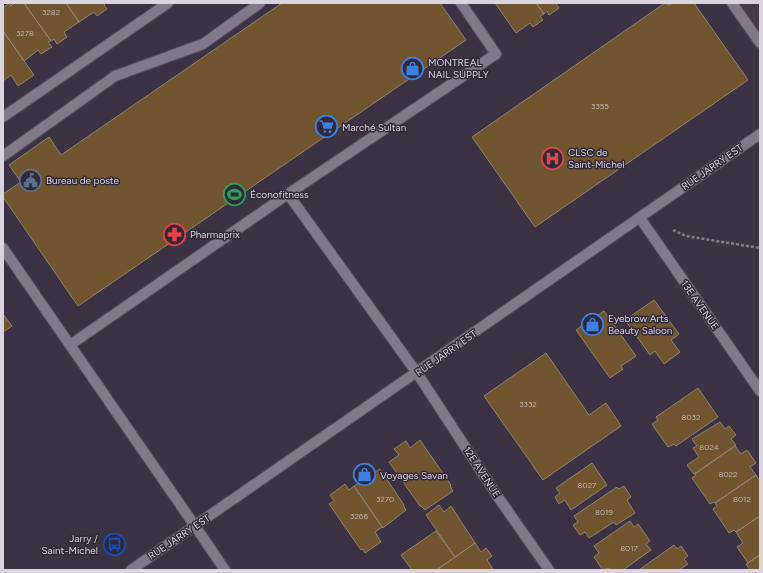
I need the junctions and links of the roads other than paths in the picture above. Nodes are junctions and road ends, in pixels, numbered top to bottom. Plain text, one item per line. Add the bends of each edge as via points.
1 (168, 3) edge
2 (260, 3) edge
3 (461, 3) edge
4 (732, 3) edge
5 (760, 43) edge
6 (3, 117) edge
7 (760, 134) edge
8 (3, 156) edge
9 (288, 194) junction
10 (640, 218) junction
11 (3, 248) edge
12 (70, 345) junction
13 (416, 373) junction
14 (760, 391) edge
15 (195, 526) junction
16 (131, 570) edge
17 (225, 570) edge
18 (549, 570) edge

1 - 6 street
2 - 8 street via 202,44 115,76
3 - 9 street via 496,54
4 - 5 street
7 - 10 street, RUE JARRY EST
9 - 12 street
9 - 13 street, 12E AVENUE
10 - 13 street, RUE JARRY EST
10 - 14 street, 13E AVENUE
11 - 12 street
12 - 15 street
13 - 15 street, RUE JARRY EST
13 - 18 street, 12E AVENUE
15 - 16 street, RUE JARRY EST
15 - 17 street

